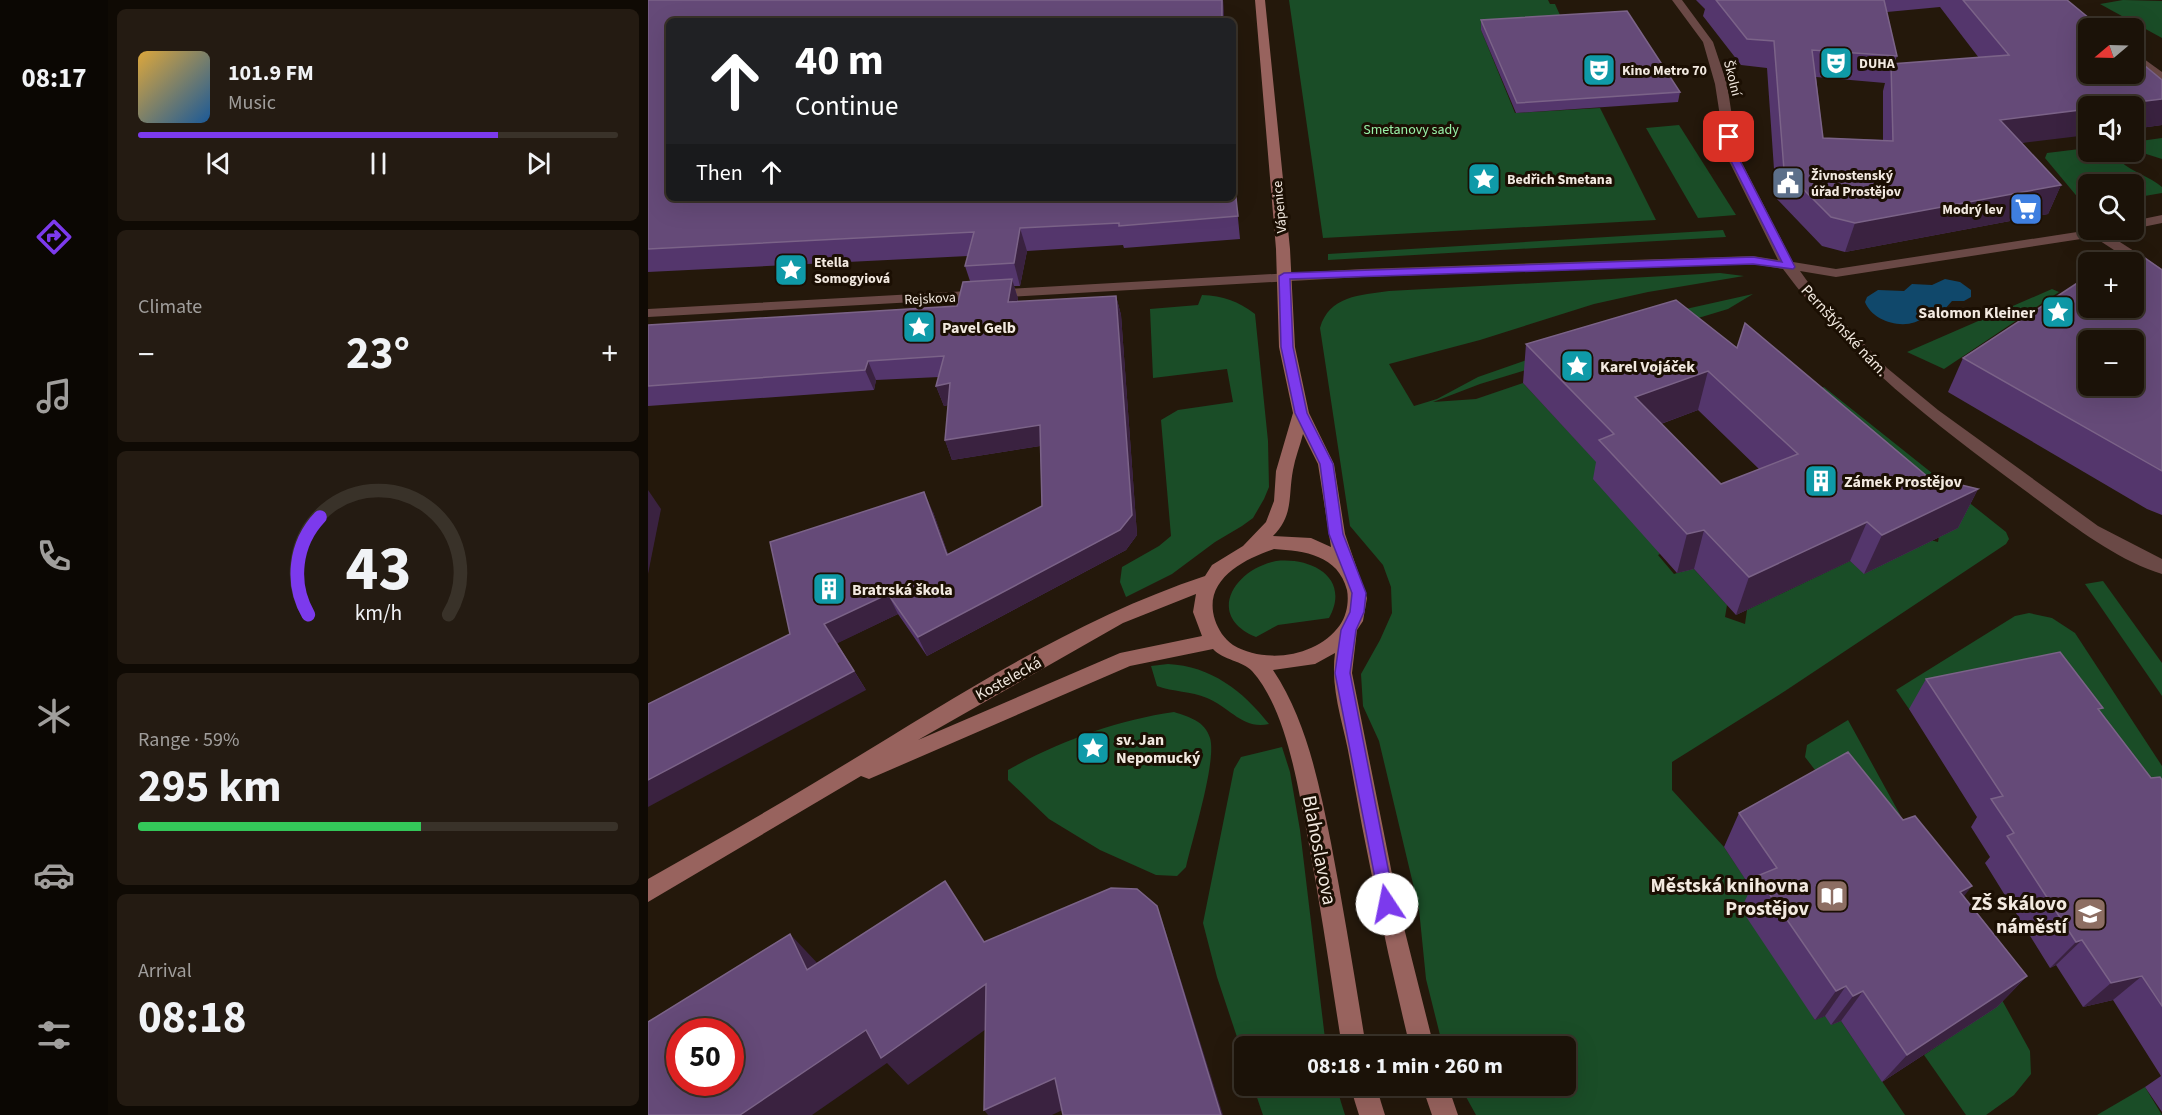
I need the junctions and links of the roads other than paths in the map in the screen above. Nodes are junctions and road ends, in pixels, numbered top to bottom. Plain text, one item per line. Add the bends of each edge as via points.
1 (1260, 0) edge
2 (1677, 0) edge
3 (2144, 63) edge
4 (2162, 78) edge
5 (2162, 219) edge
6 (2144, 223) edge
7 (2078, 236) edge
8 (2108, 240) edge
9 (1789, 267) junction
10 (2162, 275) edge
11 (1284, 276) junction
12 (648, 314) edge
13 (1301, 413) junction
14 (1250, 548) junction
15 (1347, 567) junction
16 (2162, 567) edge
17 (1208, 582) junction
18 (1348, 630) junction
19 (1216, 641) junction
20 (1257, 662) junction
21 (817, 793) junction
22 (648, 891) edge
23 (1351, 1036) edge
24 (1419, 1036) edge
25 (1366, 1096) edge
26 (1438, 1096) edge
27 (1372, 1115) edge
28 (1445, 1115) edge

1 - 11 main road, Vápenice
2 - 9 street, Školní via 1707,42 1721,84 1732,155
3 - 4 street
5 - 6 street
7 - 9 street, Pernštýnské nám. via 1836,273
8 - 10 street
9 - 11 street, Rejskova via 1753,260
9 - 16 street, Pernštýnské nám. via 1810,296 1882,371 1974,446 2120,548
11 - 12 street, Rejskova
11 - 13 main road, Vápenice via 1287,347
13 - 14 main road, Vápenice via 1284,471 1283,501 1273,525
13 - 15 main road, Vápenice via 1326,464 1336,534
14 - 15 main road via 1274,542 1299,543 1332,554
14 - 17 main road via 1228,560
15 - 18 main road via 1357,584 1359,602
17 - 19 main road via 1202,604 1205,624
17 - 21 main road, Kostelecká via 1116,618 924,725
18 - 20 main road via 1331,646 1309,657 1283,663
18 - 24 main road via 1342,673 1350,722 1387,904
19 - 20 main road via 1234,654
19 - 21 main road, Kostelecká via 1127,659
20 - 23 main road, Blahoslavova via 1283,705 1306,785
21 - 22 main road, Kostelecká
25 - 27 main road
26 - 28 main road

